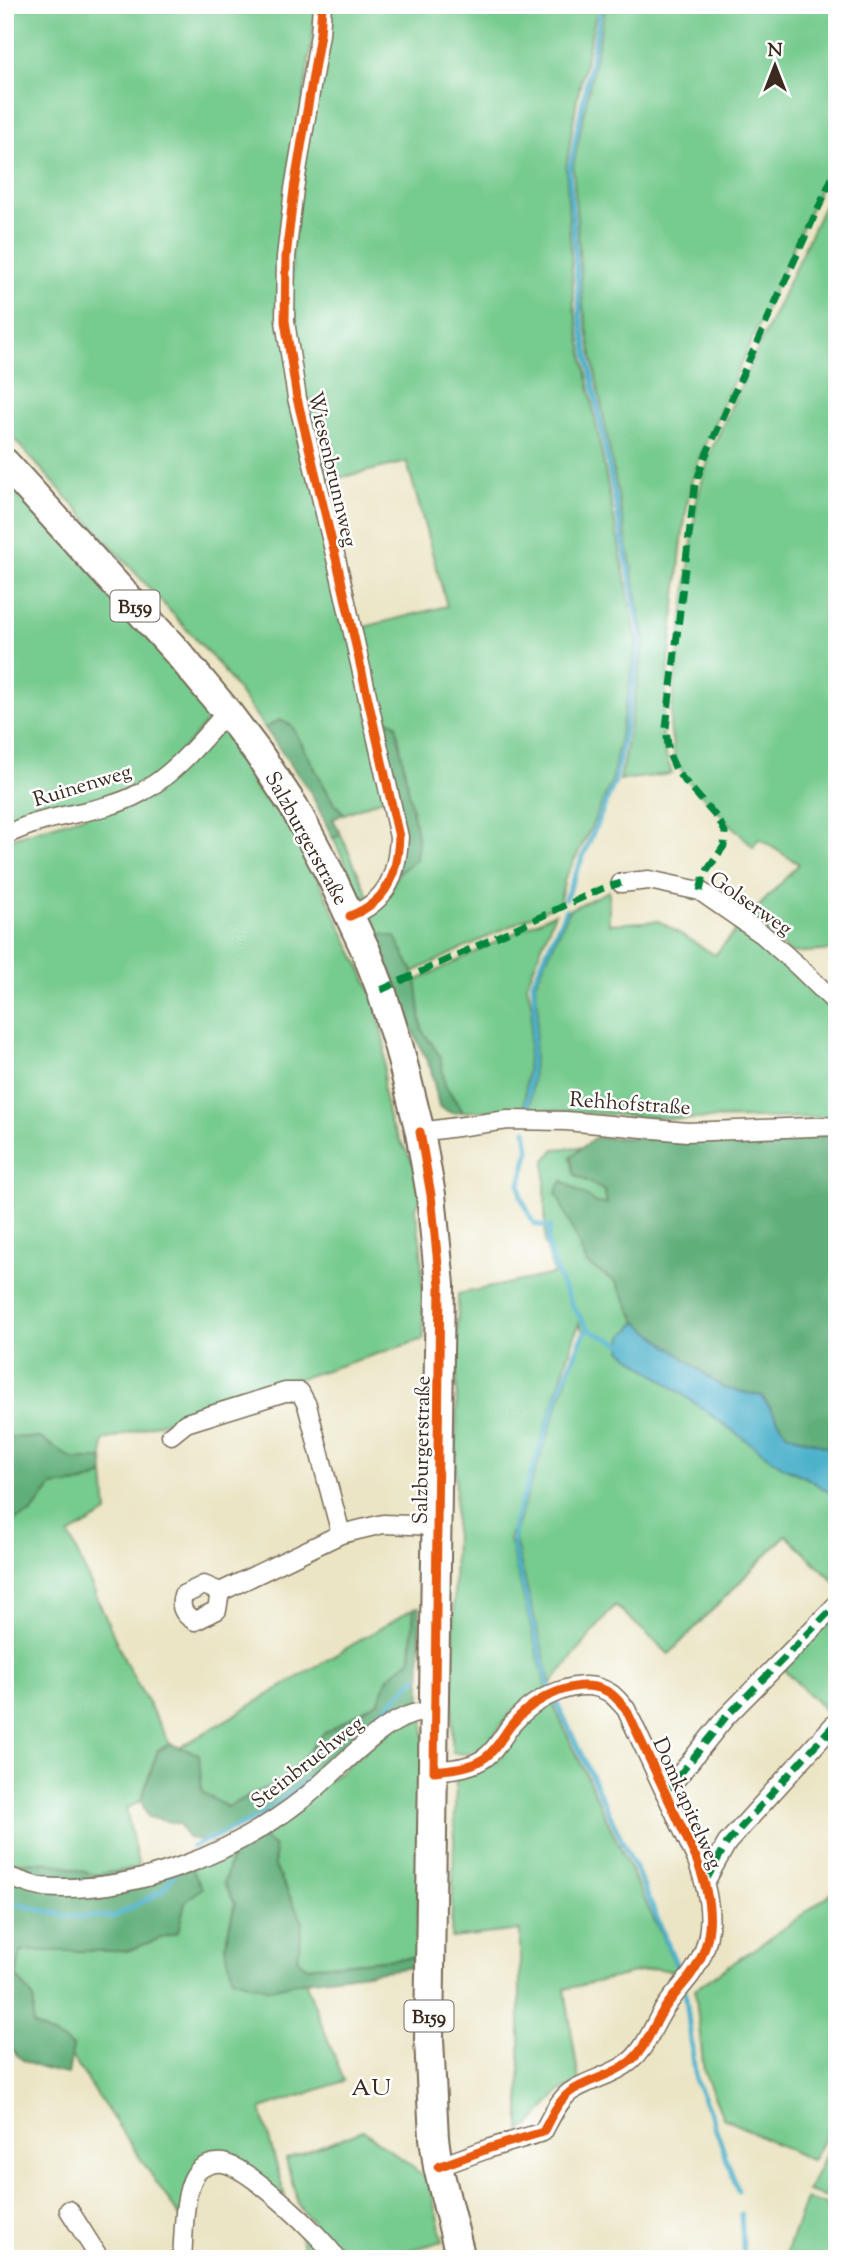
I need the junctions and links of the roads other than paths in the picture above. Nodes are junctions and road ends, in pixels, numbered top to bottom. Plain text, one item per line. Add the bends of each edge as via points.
1 (323, 5) edge
2 (5, 463) edge
3 (228, 712) junction
4 (5, 835) edge
5 (621, 883) dead end
6 (350, 916) junction
7 (837, 1004) edge
8 (837, 1126) edge
9 (420, 1132) junction
10 (171, 1435) dead end
11 (427, 1525) junction
12 (341, 1534) junction
13 (220, 1592) dead end
14 (837, 1604) edge
15 (426, 1713) junction
16 (833, 1731) edge
17 (434, 1771) junction
18 (665, 1793) junction
19 (5, 1876) edge
20 (705, 1882) junction
21 (438, 2167) junction
22 (69, 2210) dead end
23 (100, 2259) edge
24 (182, 2259) edge
25 (337, 2259) edge
26 (461, 2259) edge

1 - 6 street, Wiesenbrunnweg via 292,203 285,321 298,398 399,837 393,879 378,899
2 - 3 main road, Salzburgerstraße / B159
3 - 4 street, Ruinenweg via 186,758 139,794
3 - 6 main road, Salzburgerstraße / B159 via 294,807
5 - 7 street, Golserweg via 649,880 700,891 762,934
6 - 9 main road, Salzburgerstraße / B159 via 381,990
8 - 9 street, Rehhofstraße via 687,1132 508,1120
9 - 11 main road, Salzburgerstraße / B159 via 432,1195 440,1285
10 - 12 street via 186,1423 285,1392 300,1392
11 - 12 street via 383,1524
11 - 15 main road, Salzburgerstraße / B159
12 - 13 street
14 - 18 street, Domkapitelweg via 725,1718
15 - 17 main road, Salzburgerstraße / B159
15 - 19 street, Steinbruchweg via 390,1726 303,1799 233,1845 134,1881 39,1886
16 - 20 street via 727,1843
17 - 18 street, Domkapitelweg via 467,1766 486,1757 514,1721 553,1695 582,1685 611,1694 626,1709
17 - 21 main road, Salzburgerstraße / B159 via 429,2039
18 - 20 street, Domkapitelweg
20 - 21 street, Domkapitelweg via 711,1927 702,1955 629,2063 569,2092 542,2132
21 - 26 main road, Salzburgerstraße / B159
22 - 23 street
24 - 25 street via 189,2188 196,2173 207,2165 223,2163 244,2173 292,2210

